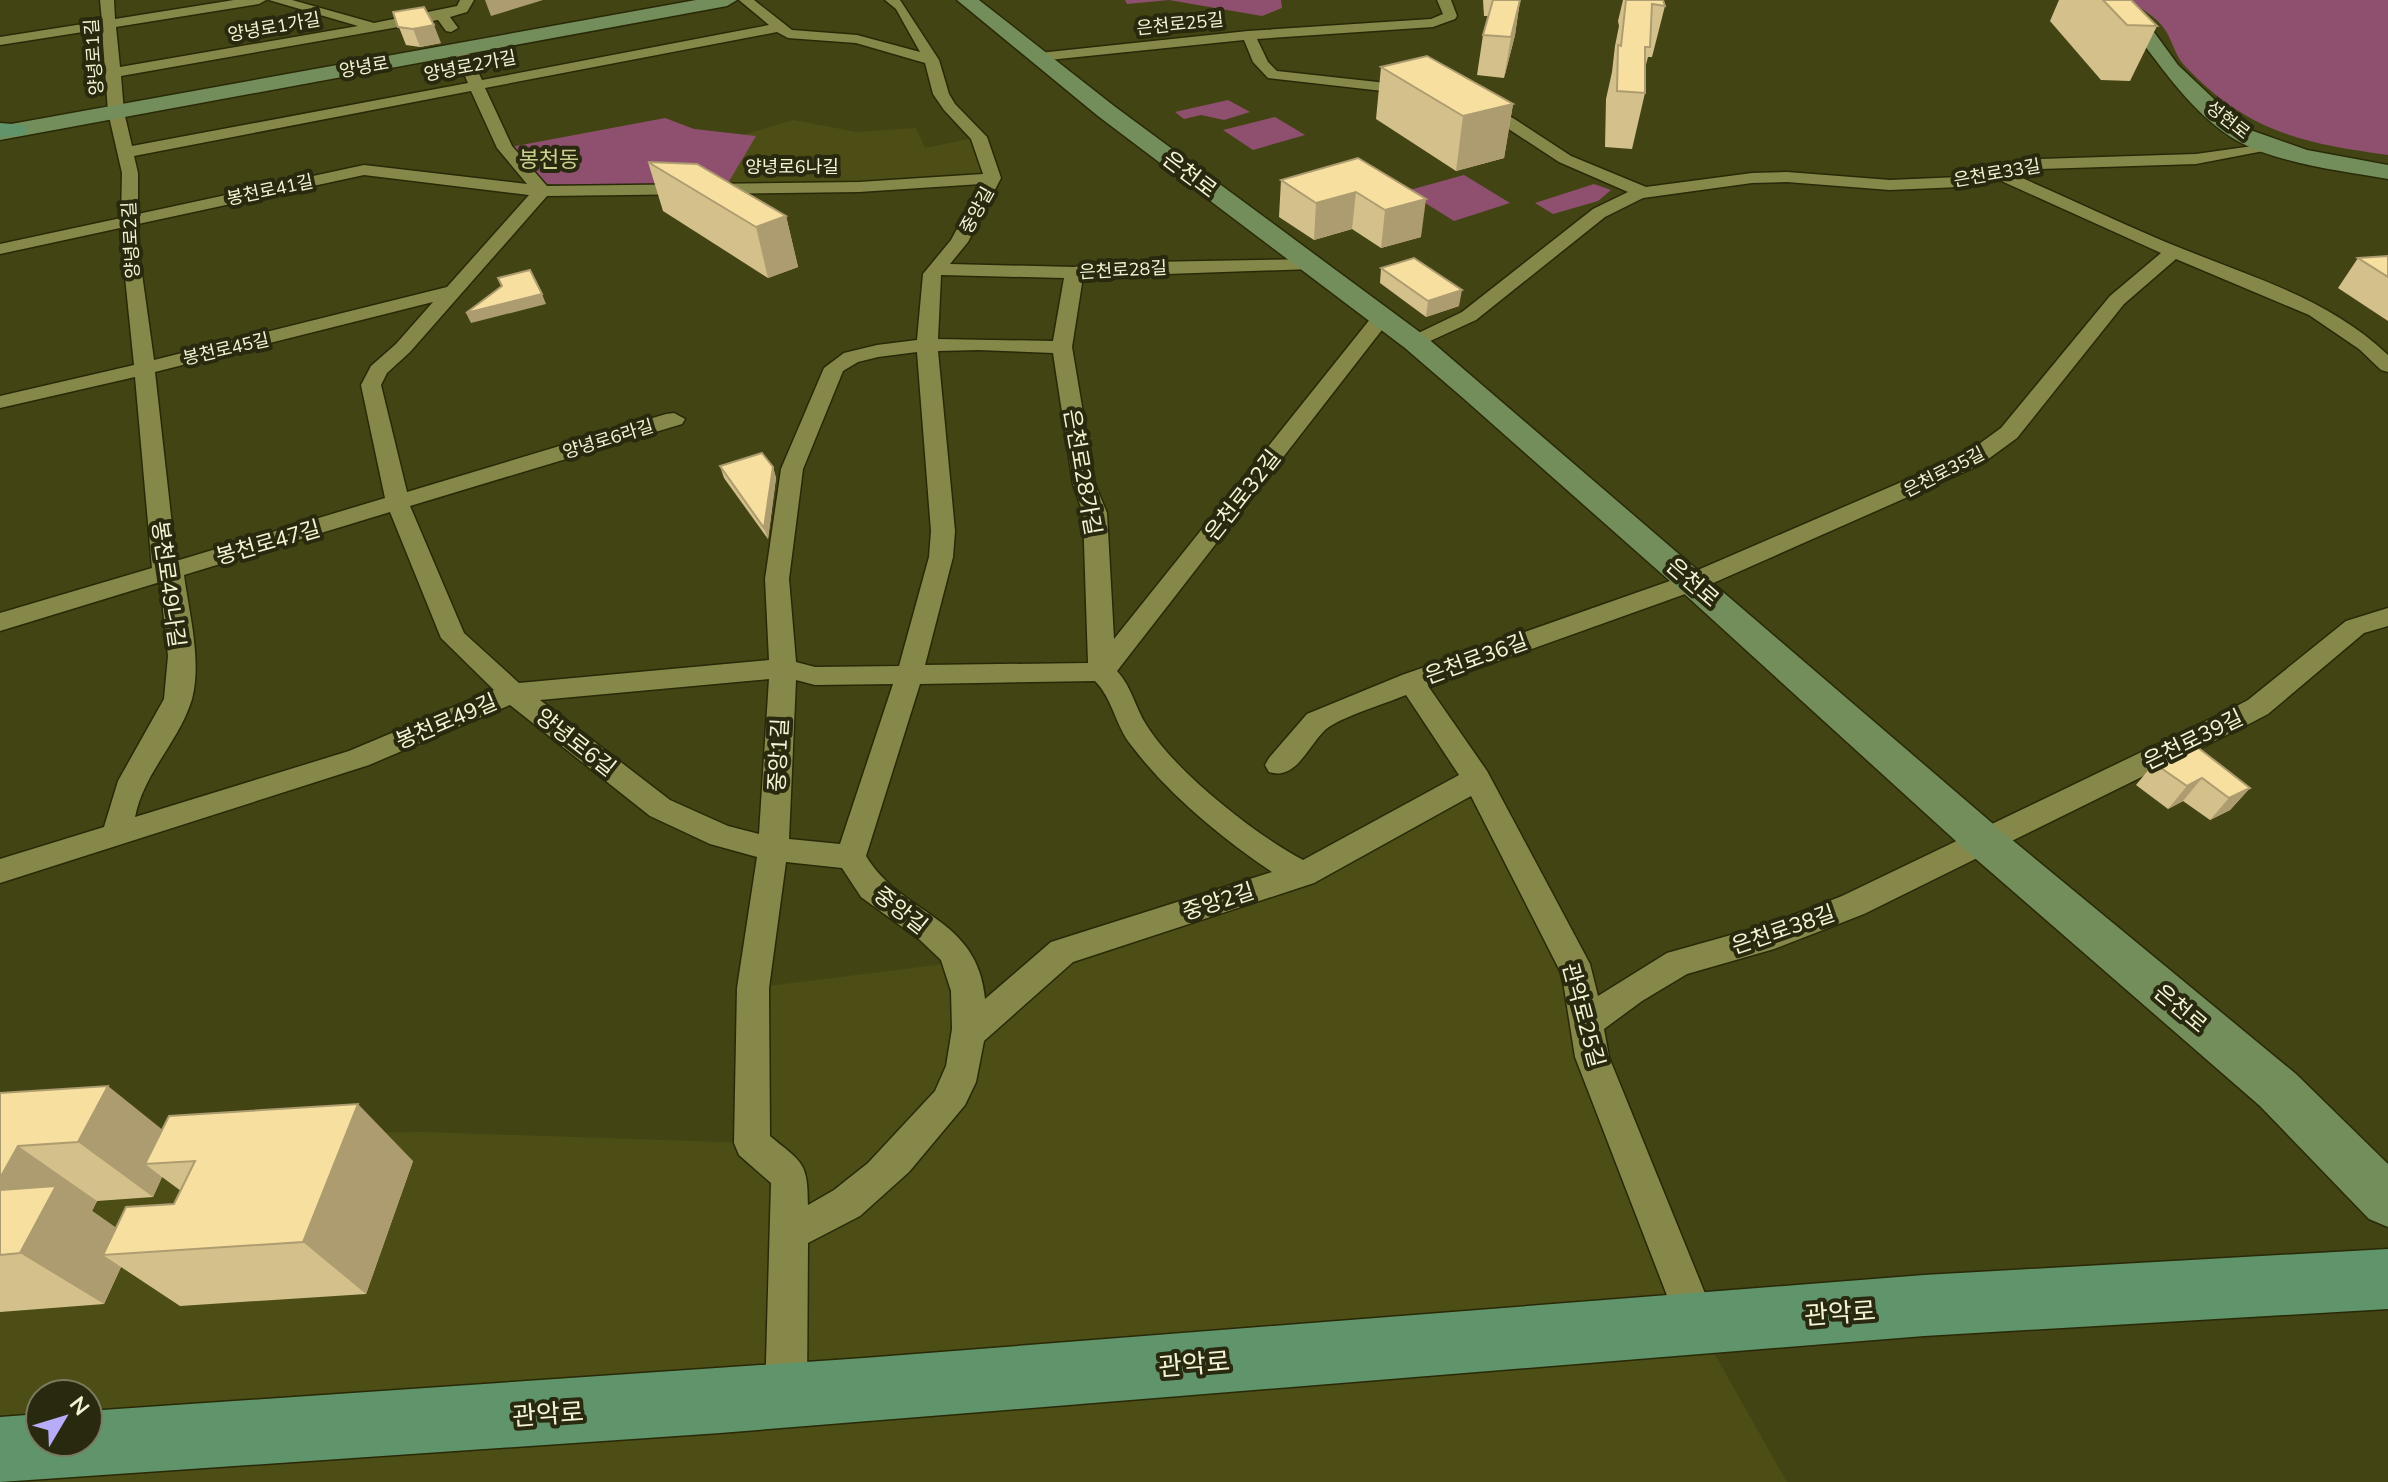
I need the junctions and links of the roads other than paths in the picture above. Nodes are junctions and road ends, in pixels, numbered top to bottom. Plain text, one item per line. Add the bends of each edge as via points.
1 (107, 0) edge
2 (259, 0) edge
3 (276, 0) edge
4 (467, 0) edge
5 (727, 0) edge
6 (746, 0) edge
7 (892, 0) edge
8 (967, 0) edge
9 (1444, 0) edge
10 (2107, 0) edge
11 (442, 15) junction
12 (109, 24) junction
13 (373, 28) junction
14 (777, 28) junction
15 (1248, 35) junction
16 (0, 41) edge
17 (463, 49) junction
18 (1039, 57) junction
19 (932, 60) junction
20 (112, 73) junction
21 (476, 85) junction
22 (1439, 92) edge
23 (1464, 103) edge
24 (116, 112) junction
25 (4, 133) edge
26 (2261, 148) junction
27 (123, 153) junction
28 (2388, 172) edge
29 (1998, 173) junction
30 (993, 178) junction
31 (542, 191) junction
32 (1643, 192) junction
33 (129, 220) junction
34 (0, 249) edge
35 (2173, 252) junction
36 (1311, 263) junction
37 (936, 269) junction
38 (1074, 273) junction
39 (450, 292) junction
40 (1382, 317) junction
41 (1415, 342) junction
42 (927, 346) junction
43 (1062, 347) junction
44 (2388, 366) edge
45 (144, 368) junction
46 (0, 402) edge
47 (674, 419) dead end
48 (398, 504) junction
49 (165, 572) junction
50 (1693, 582) junction
51 (2388, 617) edge
52 (0, 622) edge
53 (783, 668) junction
54 (1102, 672) junction
55 (909, 677) junction
56 (1411, 682) junction
57 (513, 693) junction
58 (1279, 765) dead end
59 (1477, 779) junction
60 (118, 834) junction
61 (1984, 841) junction
62 (773, 849) junction
63 (851, 857) junction
64 (0, 871) edge
65 (1303, 874) junction
66 (1587, 1023) junction
67 (969, 1033) junction
68 (2388, 1201) edge
69 (788, 1232) junction
70 (2388, 1279) edge
71 (1697, 1323) junction
72 (786, 1397) junction
73 (0, 1450) edge

1 - 12 street, 양녕로1길
2 - 12 street
3 - 13 street
4 - 11 street via 462,9
5 - 17 main road, 양녕로
6 - 14 street
7 - 19 street, 중앙길
8 - 18 main road, 은천로
9 - 15 street, 은천로25길 via 1450,16 1433,23
10 - 26 main road, 성현로 via 2139,25 2171,69 2225,122
11 - 13 street, 양녕로1가길
11 - 17 street
12 - 16 street
12 - 20 street, 양녕로1길
13 - 20 street, 양녕로1가길
14 - 19 street via 799,36 857,39
14 - 21 street, 양녕로2가길
15 - 18 street, 은천로25길
15 - 22 street via 1260,66 1273,75
17 - 21 street
17 - 24 main road, 양녕로
18 - 36 main road, 은천로
19 - 30 street, 중앙길 via 941,94 979,137
20 - 24 street, 양녕로1길
21 - 27 street, 양녕로2가길
21 - 31 street via 505,148
23 - 32 street via 1507,121 1565,159
24 - 25 main road, 양녕로
24 - 27 street, 양녕로2길
26 - 28 main road, 성현로
26 - 29 street, 은천로33길 via 2196,159 2040,164
27 - 33 street, 양녕로2길 via 130,173
29 - 32 street, 은천로33길 via 1960,182 1890,185 1752,178
29 - 35 street
30 - 31 street, 양녕로6나길 via 859,187
30 - 37 street, 중앙길 via 959,242
31 - 33 street, 봉천로41길 via 364,170
31 - 39 street, 양녕로6길
32 - 41 street via 1599,213 1469,316
33 - 34 street, 봉천로41길
33 - 45 street, 양녕로2길
35 - 44 street via 2320,311
35 - 50 street, 은천로35길 via 2117,300 1996,445 1903,493
36 - 38 street, 은천로28길
36 - 40 main road, 은천로
37 - 38 street, 은천로28길
37 - 42 street, 중앙길
38 - 43 street, 은천로28가길
39 - 45 street, 봉천로45길
39 - 48 street, 양녕로6길 via 378,370 371,385
40 - 41 main road, 은천로
40 - 54 street, 은천로32길
41 - 50 main road, 은천로
42 - 43 street
42 - 53 street, 중앙1길 via 854,354 838,363 829,379 792,469 777,579
42 - 55 street, 중앙길 via 942,544
43 - 54 street, 은천로28가길 via 1084,484 1095,513
45 - 46 street, 봉천로45길
45 - 49 street, 봉천로49나길
47 - 48 street, 양녕로6라길
48 - 49 street, 봉천로47길
48 - 57 street, 양녕로6길 via 454,638
49 - 52 street, 봉천로47길
49 - 60 street, 봉천로49나길 via 172,575 180,652 178,697 132,779
50 - 56 street, 은천로36길
50 - 61 main road, 은천로
51 - 61 street, 은천로39길 via 2355,627 2258,707
53 - 55 street, 봉천로49길 via 815,676
53 - 57 street, 봉천로49길
53 - 62 street, 중앙1길
54 - 55 street
54 - 65 street via 1118,685 1135,731 1165,769 1276,862
55 - 63 street, 중앙길
56 - 58 street, 은천로36길 via 1317,721
56 - 59 street, 관악로25길
57 - 60 street, 봉천로49길 via 359,758
57 - 62 street, 양녕로6길 via 660,808 721,836
59 - 65 street, 중앙2길
59 - 66 street, 관악로25길 via 1578,974
60 - 64 street, 봉천로49길
61 - 66 street, 은천로38길 via 1853,905 1774,936 1678,963
61 - 68 main road, 은천로 via 2278,1090
62 - 63 street, 양녕로6길
62 - 69 street, 중앙1길 via 753,988 752,1143 790,1176
63 - 67 street, 중앙길 via 870,887 943,942 960,962 969,998
65 - 67 street, 중앙2길 via 1062,952
66 - 71 street, 관악로25길 via 1592,1057
67 - 69 street, 중앙길 via 955,1092 903,1155 847,1205
69 - 72 street
70 - 71 main road, 관악로
71 - 72 main road, 관악로
72 - 73 main road, 관악로

